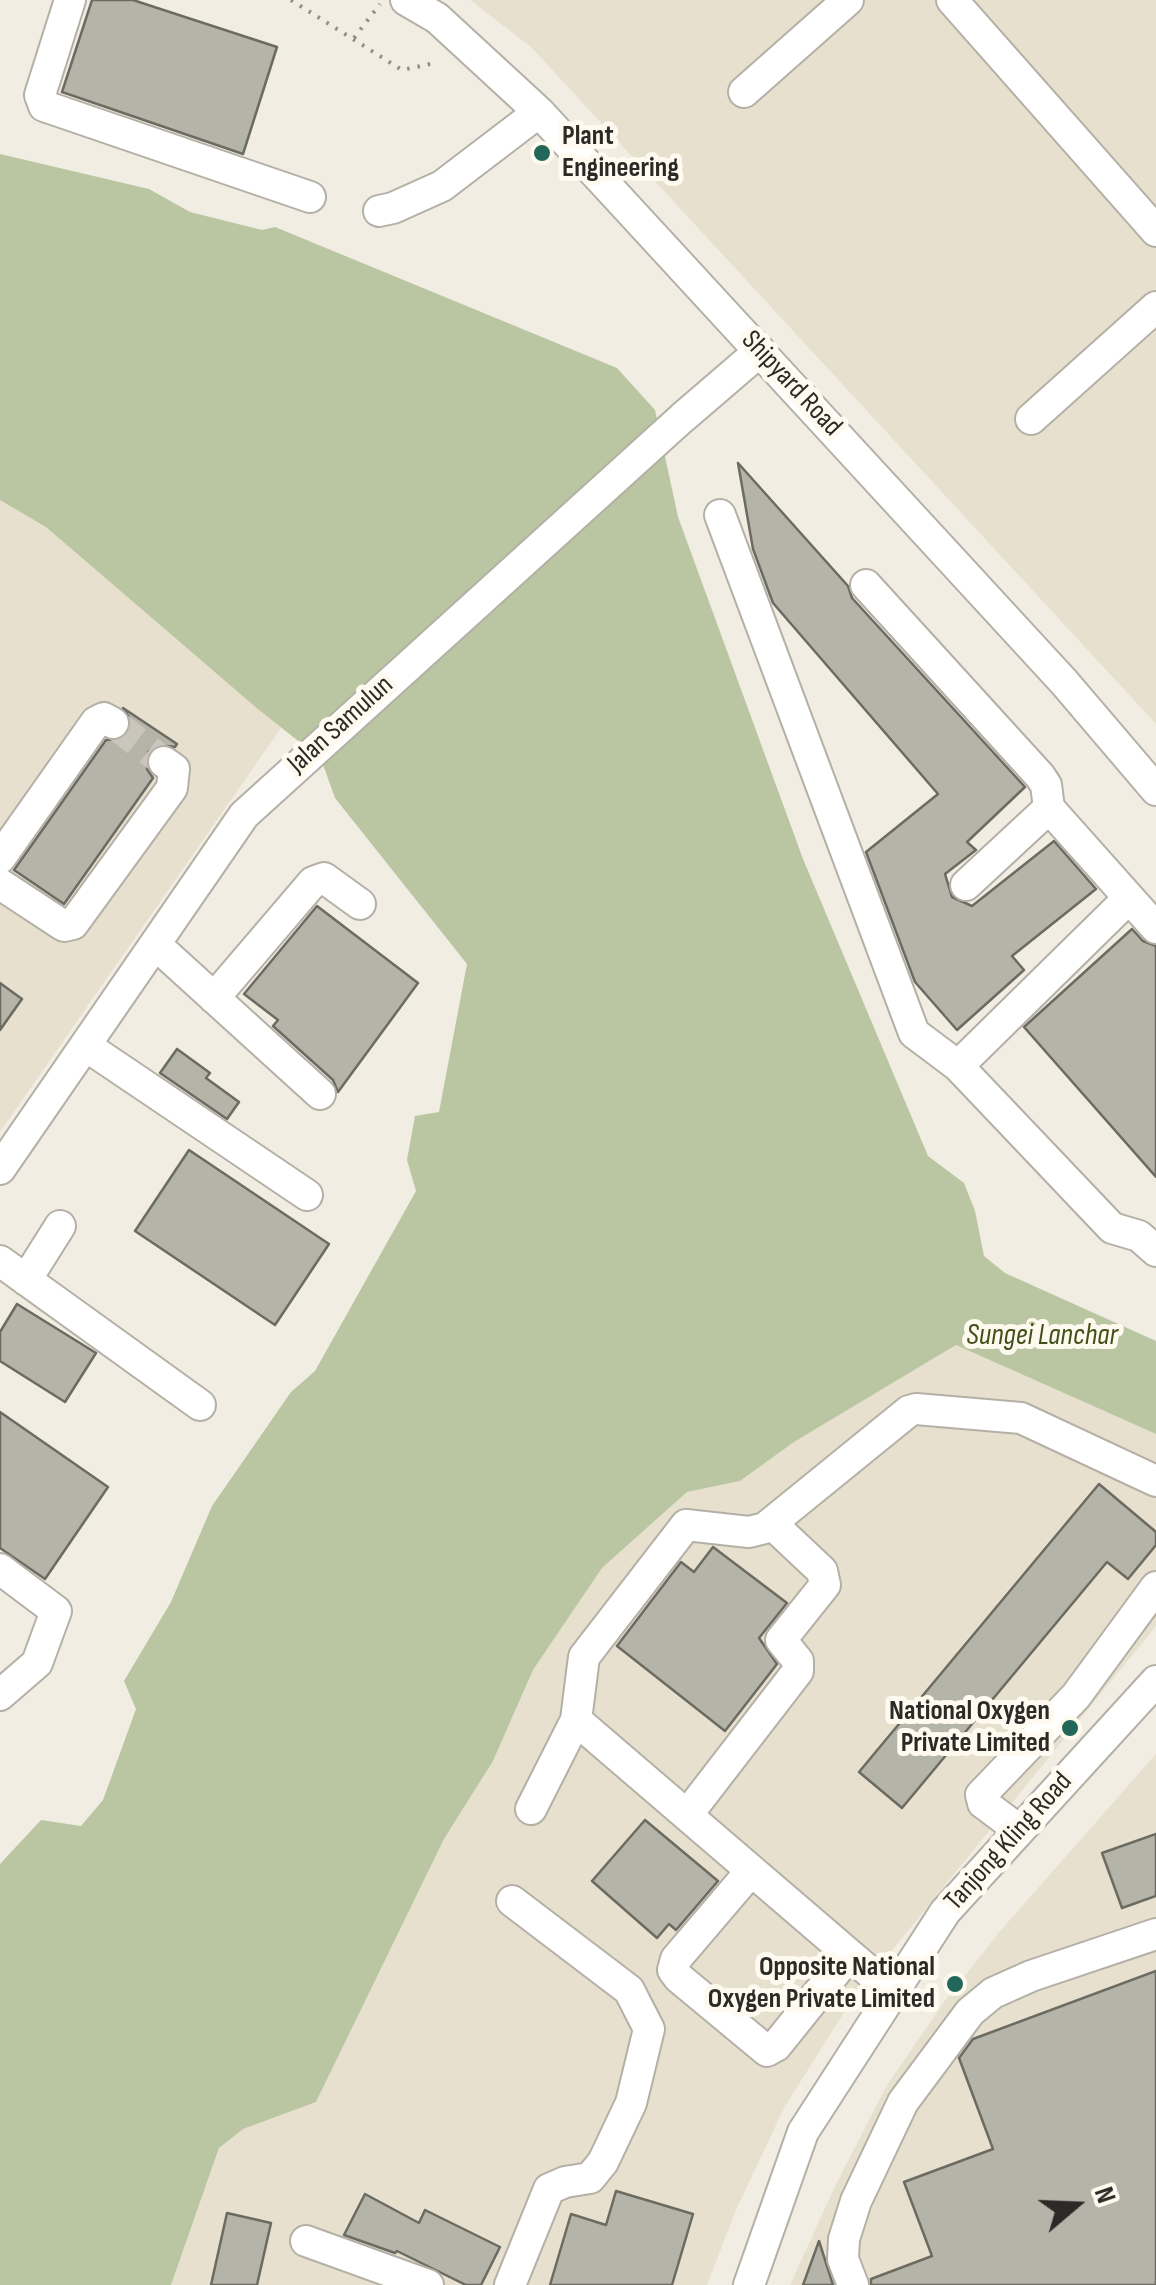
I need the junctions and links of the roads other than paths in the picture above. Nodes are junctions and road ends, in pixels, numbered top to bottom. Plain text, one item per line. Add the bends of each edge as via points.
1 (70, 0) edge
2 (406, 0) edge
3 (848, 0) edge
4 (952, 0) edge
5 (744, 92) dead end
6 (539, 112) junction
7 (310, 198) dead end
8 (378, 211) dead end
9 (1156, 231) edge
10 (1156, 307) edge
11 (760, 351) junction
12 (1032, 419) dead end
13 (720, 514) dead end
14 (866, 584) dead end
15 (113, 722) dead end
16 (164, 762) dead end
17 (1156, 790) edge
18 (1049, 808) junction
19 (0, 858) edge
20 (0, 884) edge
21 (966, 885) dead end
22 (1130, 898) junction
23 (360, 904) dead end
24 (1156, 928) edge
25 (156, 944) junction
26 (214, 998) junction
27 (86, 1046) junction
28 (958, 1066) junction
29 (320, 1094) dead end
30 (0, 1170) edge
31 (307, 1194) dead end
32 (60, 1226) dead end
33 (1150, 1236) edge
34 (0, 1261) edge
35 (26, 1280) junction
36 (200, 1405) dead end
37 (1156, 1481) edge
38 (771, 1523) junction
39 (0, 1569) edge
40 (1156, 1587) edge
41 (1156, 1680) edge
42 (0, 1695) edge
43 (576, 1720) junction
44 (530, 1808) dead end
45 (687, 1815) junction
46 (1019, 1830) junction
47 (751, 1871) junction
48 (512, 1900) dead end
49 (1156, 1934) edge
50 (849, 1955) junction
51 (893, 1992) junction
52 (306, 2241) dead end
53 (428, 2285) edge
54 (510, 2285) edge
55 (750, 2285) edge
56 (853, 2285) edge

1 - 7 street via 40,95 44,106
2 - 6 street, Shipyard Road via 438,18
3 - 5 street
4 - 9 street
6 - 8 street via 442,186
6 - 11 street, Shipyard Road
10 - 12 street
11 - 17 street, Shipyard Road
11 - 25 street, Jalan Samulun via 278,782 244,816
13 - 28 street via 910,1028
14 - 18 street via 1040,776
15 - 19 street via 96,722
16 - 20 street via 174,769 172,788 73,924 64,926
18 - 21 street
18 - 22 street
22 - 24 street
22 - 28 street
23 - 26 street via 324,878 313,882
25 - 26 street
25 - 27 street, Jalan Samulun
26 - 29 street
27 - 30 street, Jalan Samulun
27 - 31 street
28 - 33 street via 1112,1228
32 - 35 street
34 - 35 street
35 - 36 street
37 - 38 street via 1021,1418 916,1409
38 - 43 street via 748,1532 692,1524 681,1530 584,1657
38 - 45 street via 822,1571 825,1585 781,1640 798,1670
39 - 42 street via 56,1611 37,1663
40 - 46 street via 1076,1696 982,1796
41 - 46 street, Tanjong Kling Road
43 - 44 street
43 - 45 street
45 - 47 street
46 - 51 street, Tanjong Kling Road via 945,1912
47 - 50 street
47 - 50 street via 676,1959 679,1978 766,2051
48 - 54 street via 629,1990 649,2030 630,2103 603,2162 590,2178 549,2189
49 - 56 street via 1031,1976 970,2012 903,2102 856,2201 843,2259
50 - 51 street
51 - 55 street, Tanjong Kling Road via 804,2132
52 - 53 street

